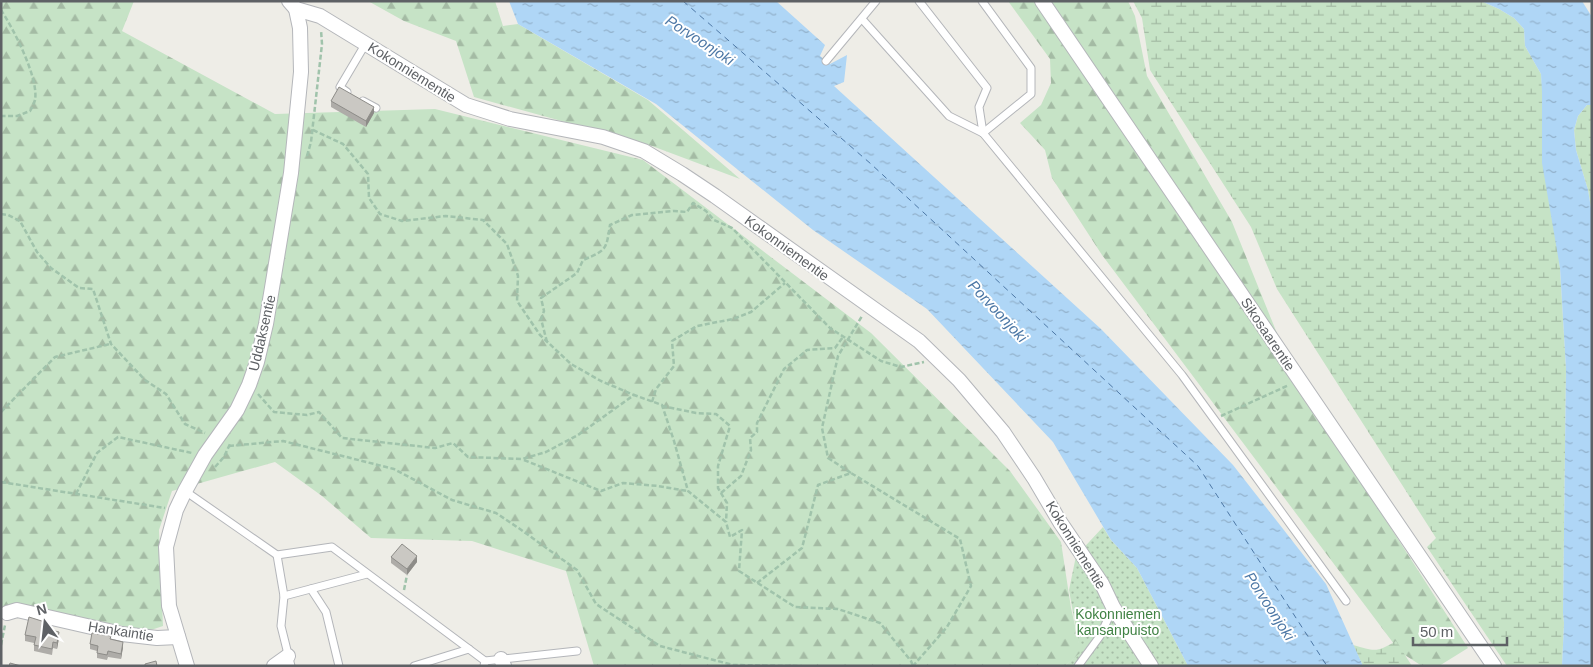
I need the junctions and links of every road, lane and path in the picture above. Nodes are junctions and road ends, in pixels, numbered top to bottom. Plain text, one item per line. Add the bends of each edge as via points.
1 (876, 1) edge
2 (919, 1) edge
3 (982, 1) edge
4 (1042, 1) edge
5 (292, 5) edge
6 (1, 10) edge
7 (862, 19) junction
8 (366, 44) junction
9 (826, 61) dead end
10 (376, 108) edge
11 (1, 116) edge
12 (312, 129) dead end
13 (983, 133) junction
14 (1, 214) edge
15 (786, 282) junction
16 (868, 306) junction
17 (843, 337) junction
18 (848, 340) junction
19 (547, 342) junction
20 (111, 344) junction
21 (932, 355) junction
22 (1299, 380) junction
23 (255, 390) dead end
24 (634, 395) junction
25 (652, 402) junction
26 (662, 405) junction
27 (1, 412) edge
28 (1213, 419) junction
29 (223, 442) junction
30 (205, 455) junction
31 (522, 460) junction
32 (852, 473) junction
33 (1, 482) edge
34 (185, 491) junction
35 (688, 491) junction
36 (721, 493) junction
37 (76, 494) junction
38 (176, 510) junction
39 (726, 522) junction
40 (277, 555) junction
41 (367, 574) junction
42 (407, 575) edge
43 (756, 583) junction
44 (311, 589) junction
45 (284, 596) junction
46 (403, 600) junction
47 (1346, 601) dead end
48 (1113, 607) junction
49 (7, 613) joint
50 (178, 637) junction
51 (1, 645) edge
52 (469, 649) junction
53 (577, 651) dead end
54 (290, 661) edge
55 (502, 662) edge
56 (484, 664) edge
57 (187, 666) edge
58 (274, 666) edge
59 (339, 666) edge
60 (414, 666) edge
61 (802, 666) edge
62 (913, 666) edge
63 (1078, 666) edge
64 (1151, 666) edge
65 (1494, 666) edge

1 - 7 lane
2 - 13 lane via 987,88 979,107
3 - 13 lane via 1031,68 1031,94
4 - 22 street, Sikosaarentie
5 - 8 street, Kokonniementie via 320,16
5 - 29 street, Uddaksentie via 300,28 301,72 291,173 257,362
6 - 11 path via 12,26 33,79 35,100 30,111 17,116
7 - 9 lane
7 - 13 lane via 948,116
8 - 10 lane via 340,87
8 - 16 street, Kokonniementie via 466,105 510,119 603,137 644,151 715,196
12 - 19 path via 343,144 368,174 369,198 380,214 402,221 446,216 483,220 507,244 518,276 517,301
13 - 28 lane via 1182,376
14 - 20 path via 20,221 37,252 51,268 79,288 93,289
15 - 17 path via 830,328
15 - 19 path via 732,228 714,220 693,203 687,212 632,215 610,225 607,246 601,253 583,260 577,274 541,298 544,311 541,319
15 - 25 path via 751,312 697,326 672,341 674,366 656,389
16 - 18 path
16 - 21 street, Kokonniementie
17 - 18 path
17 - 36 path via 836,348 807,350 784,370 757,423 756,432 750,438 751,450 741,476
18 - 21 path via 881,361 901,367 922,364
18 - 32 path via 838,356 822,428 828,458
19 - 24 path via 572,364
20 - 27 path via 55,357
20 - 29 path via 145,380 166,394 186,424
21 - 48 street, Kokonniementie via 959,380 1002,432 1102,584
22 - 28 path
22 - 65 street, Sikosaarentie
23 - 31 path via 274,412 307,415 319,412 342,438 436,448 452,443 468,457
24 - 25 path
24 - 31 path via 578,435
25 - 26 path
26 - 35 path
26 - 36 path via 716,414 730,426 718,466
28 - 47 lane
29 - 30 street, Uddaksentie
29 - 61 path via 283,441 394,469 452,500 496,513 577,570 596,604 660,646 733,665
30 - 34 street, Uddaksentie
30 - 37 path via 118,437 97,453
31 - 35 path via 601,491 623,483
32 - 43 path via 818,485 802,548
32 - 62 path via 960,539 971,586 947,626
33 - 37 path
34 - 38 street, Uddaksentie
34 - 40 lane
35 - 39 path
36 - 39 path via 727,503
37 - 38 path
38 - 50 street, Uddaksentie via 166,547 166,575 169,606
39 - 43 path via 730,537 742,530 740,571
40 - 41 lane via 332,547
40 - 45 lane
41 - 44 lane
41 - 46 lane
42 - 46 path
43 - 62 path via 795,607 838,609 880,623
44 - 45 lane
44 - 59 lane via 326,612
45 - 54 lane via 281,626
46 - 52 lane
48 - 63 lane via 1100,636
48 - 64 street, Kokonniementie
49 - 50 street, Hankaintie via 17,610 140,637
49 - 51 path
50 - 57 street, Uddaksentie
52 - 56 lane
52 - 60 lane
53 - 55 lane
54 - 58 street
55 - 56 lane

